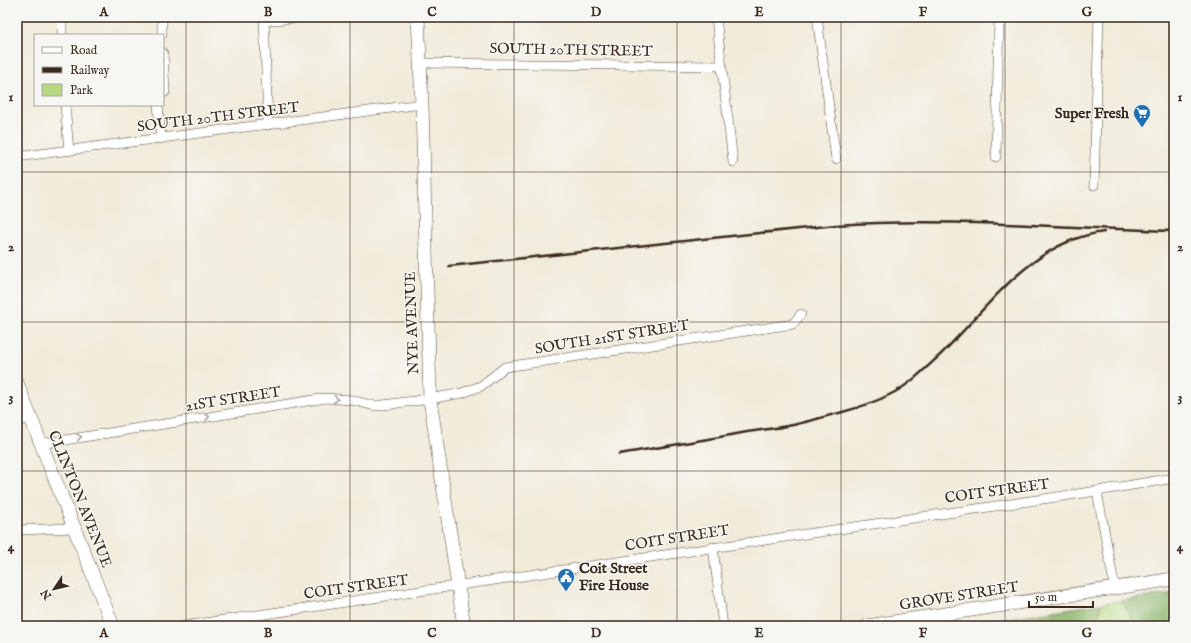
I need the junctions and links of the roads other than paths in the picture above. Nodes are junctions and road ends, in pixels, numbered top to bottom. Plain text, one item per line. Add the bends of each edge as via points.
1 (62, 17) edge
2 (162, 17) edge
3 (306, 17) edge
4 (418, 17) edge
5 (716, 17) edge
6 (818, 17) edge
7 (999, 17) edge
8 (1099, 17) edge
9 (264, 19) edge
10 (62, 34) edge
11 (162, 34) edge
12 (420, 63) junction
13 (722, 66) junction
14 (164, 77) edge
15 (164, 92) edge
16 (422, 104) junction
17 (65, 106) edge
18 (158, 106) edge
19 (268, 125) junction
20 (161, 139) junction
21 (69, 150) junction
22 (996, 157) dead end
23 (17, 158) edge
24 (836, 159) dead end
25 (733, 162) dead end
26 (1094, 185) dead end
27 (801, 314) dead end
28 (17, 383) edge
29 (430, 399) junction
30 (31, 419) junction
31 (17, 420) edge
32 (40, 444) junction
33 (1174, 478) edge
34 (1097, 491) junction
35 (74, 528) junction
36 (17, 530) edge
37 (713, 547) junction
38 (1174, 579) edge
39 (458, 586) junction
40 (1115, 589) junction
41 (114, 626) edge
42 (184, 626) edge
43 (464, 626) edge
44 (723, 626) edge
45 (867, 626) edge

1 - 10 street
2 - 11 street
3 - 9 street
4 - 12 street, NYE AVENUE
5 - 13 street
6 - 24 street
7 - 22 street
8 - 26 street
9 - 19 street
12 - 13 street, SOUTH 20TH STREET
12 - 16 street, NYE AVENUE
13 - 25 street
14 - 15 street
16 - 19 street, SOUTH 20TH STREET
16 - 29 street, NYE AVENUE
17 - 21 street
18 - 20 street
19 - 20 street, SOUTH 20TH STREET
20 - 21 street, SOUTH 20TH STREET
21 - 23 street, SOUTH 20TH STREET
27 - 29 street, SOUTH 21ST STREET via 793,324 505,367 481,386 462,393
28 - 30 street, CLINTON AVENUE
32 -> 29 street, 21ST STREET via 326,398 351,400 375,406
29 - 39 street, NYE AVENUE
30 - 31 street
30 - 32 street, CLINTON AVENUE
32 - 35 street, CLINTON AVENUE
33 - 34 street, COIT STREET
34 - 37 street, COIT STREET
34 - 40 street
35 - 36 street
35 - 41 street, CLINTON AVENUE
37 - 39 street, COIT STREET
37 - 44 street
38 - 40 street, GROVE STREET
39 - 42 street, COIT STREET
39 - 43 street, NYE AVENUE
40 - 45 street, GROVE STREET

